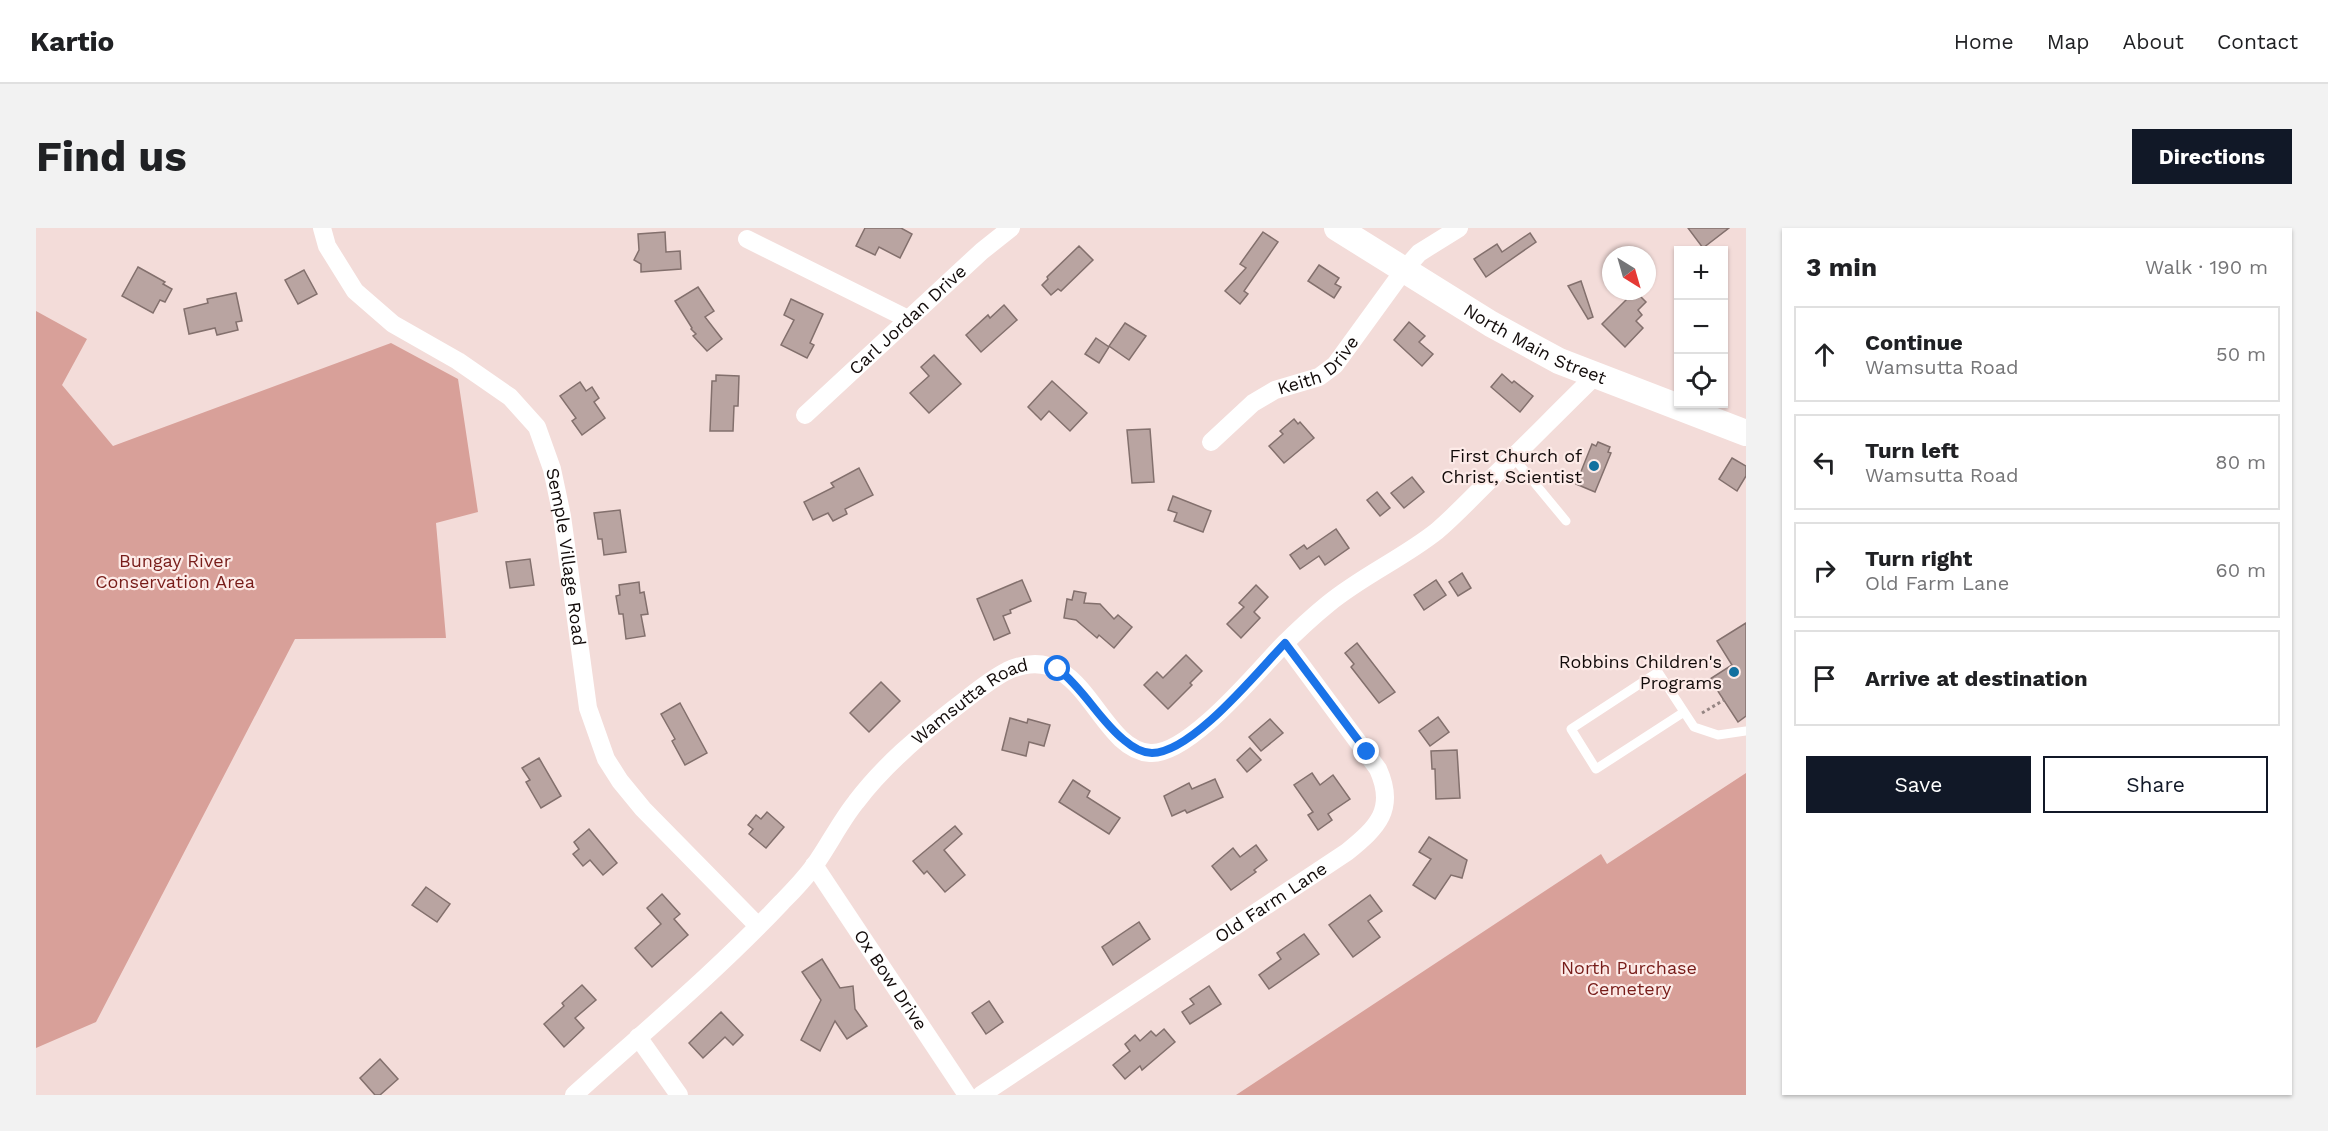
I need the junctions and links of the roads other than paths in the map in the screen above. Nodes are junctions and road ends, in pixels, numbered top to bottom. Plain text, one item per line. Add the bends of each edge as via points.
1 (322, 228) edge
2 (1011, 228) edge
3 (1337, 228) edge
4 (1459, 228) edge
5 (747, 239) dead end
6 (1404, 270) junction
7 (908, 319) junction
8 (1595, 376) junction
9 (805, 415) dead end
10 (1746, 433) edge
11 (1211, 442) dead end
12 (1513, 457) junction
13 (1566, 521) dead end
14 (1285, 643) junction
15 (1684, 712) junction
16 (1746, 731) edge
17 (814, 865) junction
18 (758, 927) junction
19 (638, 1037) junction
20 (574, 1095) edge
21 (679, 1095) edge
22 (967, 1095) edge
23 (981, 1095) edge

1 - 18 street, Semple Village Road via 327,246 355,291 393,324 510,396 537,427 562,516 588,708 606,759 643,809
2 - 7 street, Carl Jordan Drive
3 - 6 main road, North Main Street
4 - 6 street, Keith Drive via 1419,253
5 - 7 street
6 - 8 main road, North Main Street via 1491,324
6 - 11 street, Keith Drive via 1335,365 1319,377 1275,390 1253,403
7 - 9 street, Carl Jordan Drive
8 - 10 main road, North Main Street
8 - 12 street, Wamsutta Road
12 - 13 lane
12 - 14 street, Wamsutta Road via 1437,530 1329,603
14 - 17 street, Wamsutta Road via 1198,731 1167,751 1151,753 1137,750 1122,739 1058,669 1027,665 1008,671 913,741 877,776
14 - 23 street, Old Farm Lane via 1378,769 1387,798 1375,826 1347,852
15 - 15 lane via 1658,672 1571,729 1596,769
15 - 16 lane via 1694,727 1719,735
17 - 18 street, Wamsutta Road
17 - 22 street, Ox Bow Drive
18 - 19 street, Wamsutta Road
19 - 20 street, Wamsutta Road
19 - 21 street

